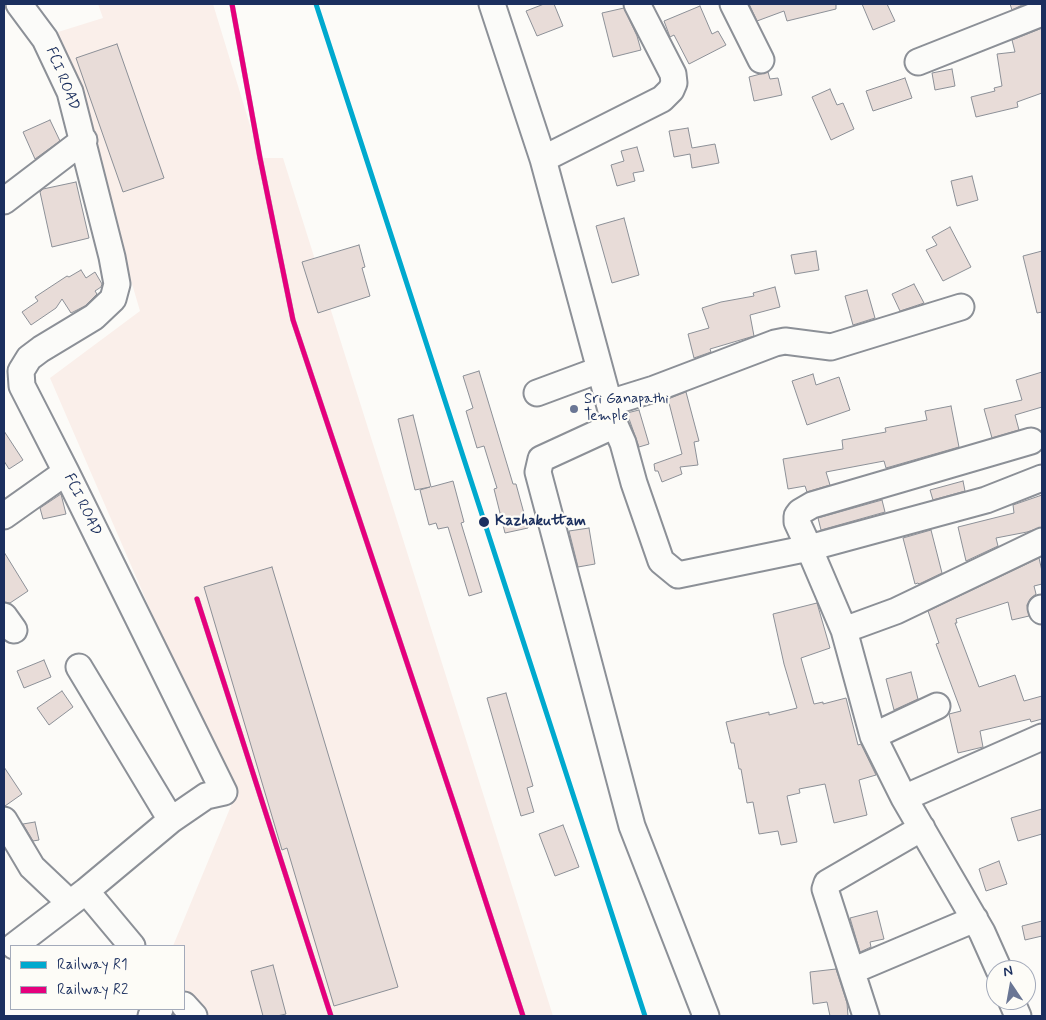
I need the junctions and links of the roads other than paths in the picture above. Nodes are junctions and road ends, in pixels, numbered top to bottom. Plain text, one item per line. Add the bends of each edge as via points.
1 (19, 4) edge
2 (492, 4) edge
3 (637, 4) edge
4 (733, 4) edge
5 (1042, 13) edge
6 (762, 60) dead end
7 (918, 62) dead end
8 (84, 140) junction
9 (543, 159) junction
10 (4, 201) edge
11 (961, 307) dead end
12 (599, 370) junction
13 (12, 377) edge
14 (537, 393) dead end
15 (612, 414) junction
16 (1031, 440) dead end
17 (66, 472) junction
18 (1042, 478) edge
19 (4, 516) edge
20 (1042, 541) edge
21 (810, 548) junction
22 (844, 630) junction
23 (79, 667) dead end
24 (938, 706) dead end
25 (873, 736) junction
26 (1042, 737) edge
27 (904, 798) junction
28 (4, 820) edge
29 (171, 820) junction
30 (922, 828) junction
31 (78, 897) junction
32 (975, 919) junction
33 (16, 945) edge
34 (131, 945) edge
35 (995, 960) edge
36 (852, 971) junction
37 (185, 1005) edge
38 (194, 1016) edge
39 (706, 1016) edge
40 (866, 1016) edge

1 - 8 street, FCI ROAD via 45,39 70,92
2 - 9 street
3 - 9 street via 673,74 671,90 662,99
4 - 6 street
5 - 7 street
8 - 10 street
8 - 13 street, FCI ROAD via 117,284 113,299 94,317 29,358
9 - 12 street
11 - 15 street via 831,347 786,341 775,343 654,390
12 - 14 street
12 - 15 street
13 - 17 street, FCI ROAD via 22,386
15 - 21 street via 661,561 678,575
15 - 39 street via 541,459 538,472 632,826
16 - 21 street via 805,508 797,516 797,522
17 - 19 street
17 - 29 street, FCI ROAD via 224,792 206,796
18 - 21 street via 986,500
20 - 22 street via 896,612
21 - 22 street
22 - 25 street
23 - 29 street
24 - 25 street
25 - 27 street
26 - 27 street
27 - 30 street
28 - 31 street via 32,867
29 - 31 street, FCI ROAD
30 - 32 street
30 - 36 street via 827,883 824,889
31 - 33 street, FCI ROAD
31 - 34 street
32 - 35 street
32 - 36 street
36 - 40 street
37 - 38 street

